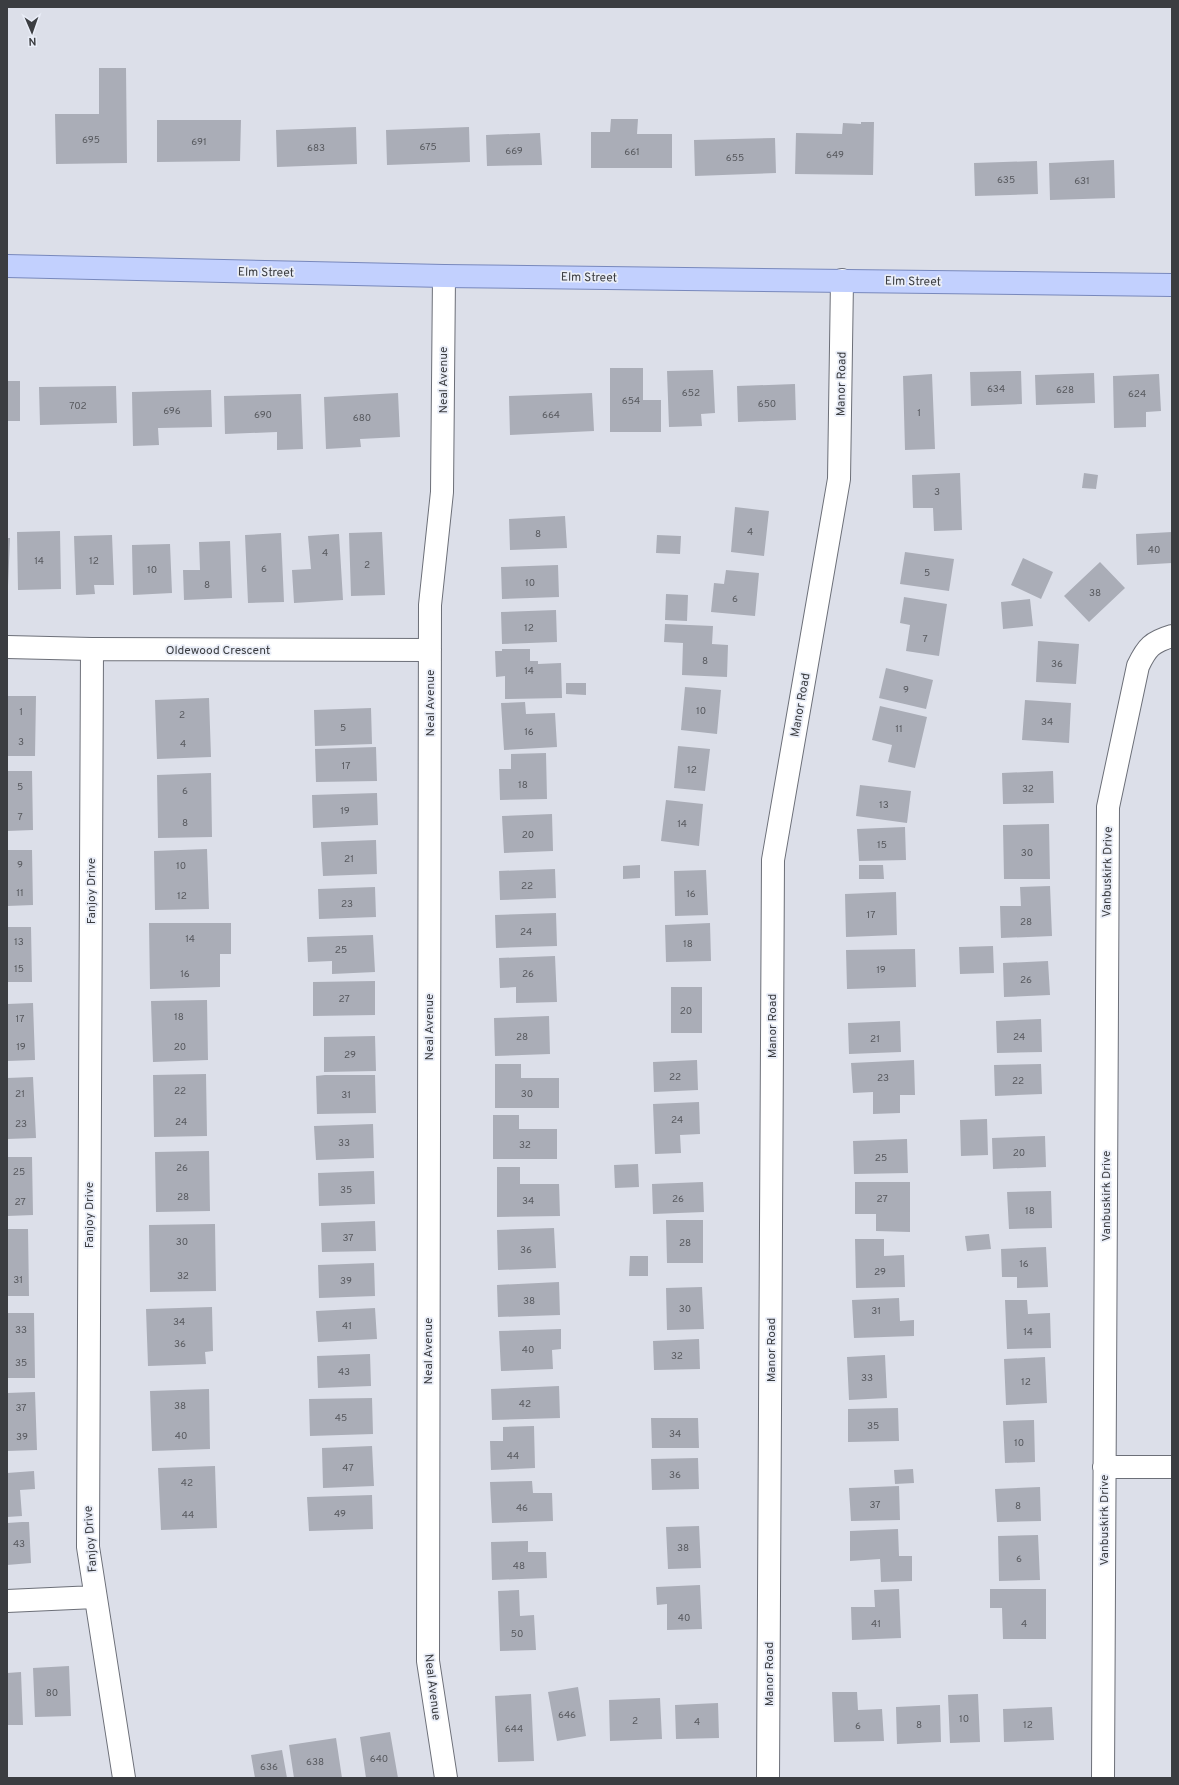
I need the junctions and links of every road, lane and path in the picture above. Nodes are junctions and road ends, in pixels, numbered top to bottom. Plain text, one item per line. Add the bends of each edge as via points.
1 (7, 266) edge
2 (444, 276) junction
3 (842, 280) junction
4 (1172, 285) edge
5 (1172, 636) edge
6 (7, 647) edge
7 (92, 650) junction
8 (430, 650) junction
9 (1104, 1467) junction
10 (1172, 1467) edge
11 (95, 1597) junction
12 (7, 1601) edge
13 (124, 1778) edge
14 (446, 1778) edge
15 (768, 1778) edge
16 (1103, 1778) edge

1 - 2 main road, Elm Street
2 - 3 main road, Elm Street
2 - 8 street, Neal Avenue via 442,492 430,605
3 - 4 main road, Elm Street
3 - 15 street, Manor Road via 839,479 773,860
5 - 9 street, Vanbuskirk Drive via 1157,640 1146,650 1138,666 1108,808
6 - 7 street, Oldewood Crescent
7 - 8 street, Oldewood Crescent
7 - 11 street, Fanjoy Drive via 87,1501 88,1547
8 - 14 street, Neal Avenue via 428,1661
9 - 10 street
9 - 16 street, Vanbuskirk Drive
11 - 12 street
11 - 13 street, Fanjoy Drive

